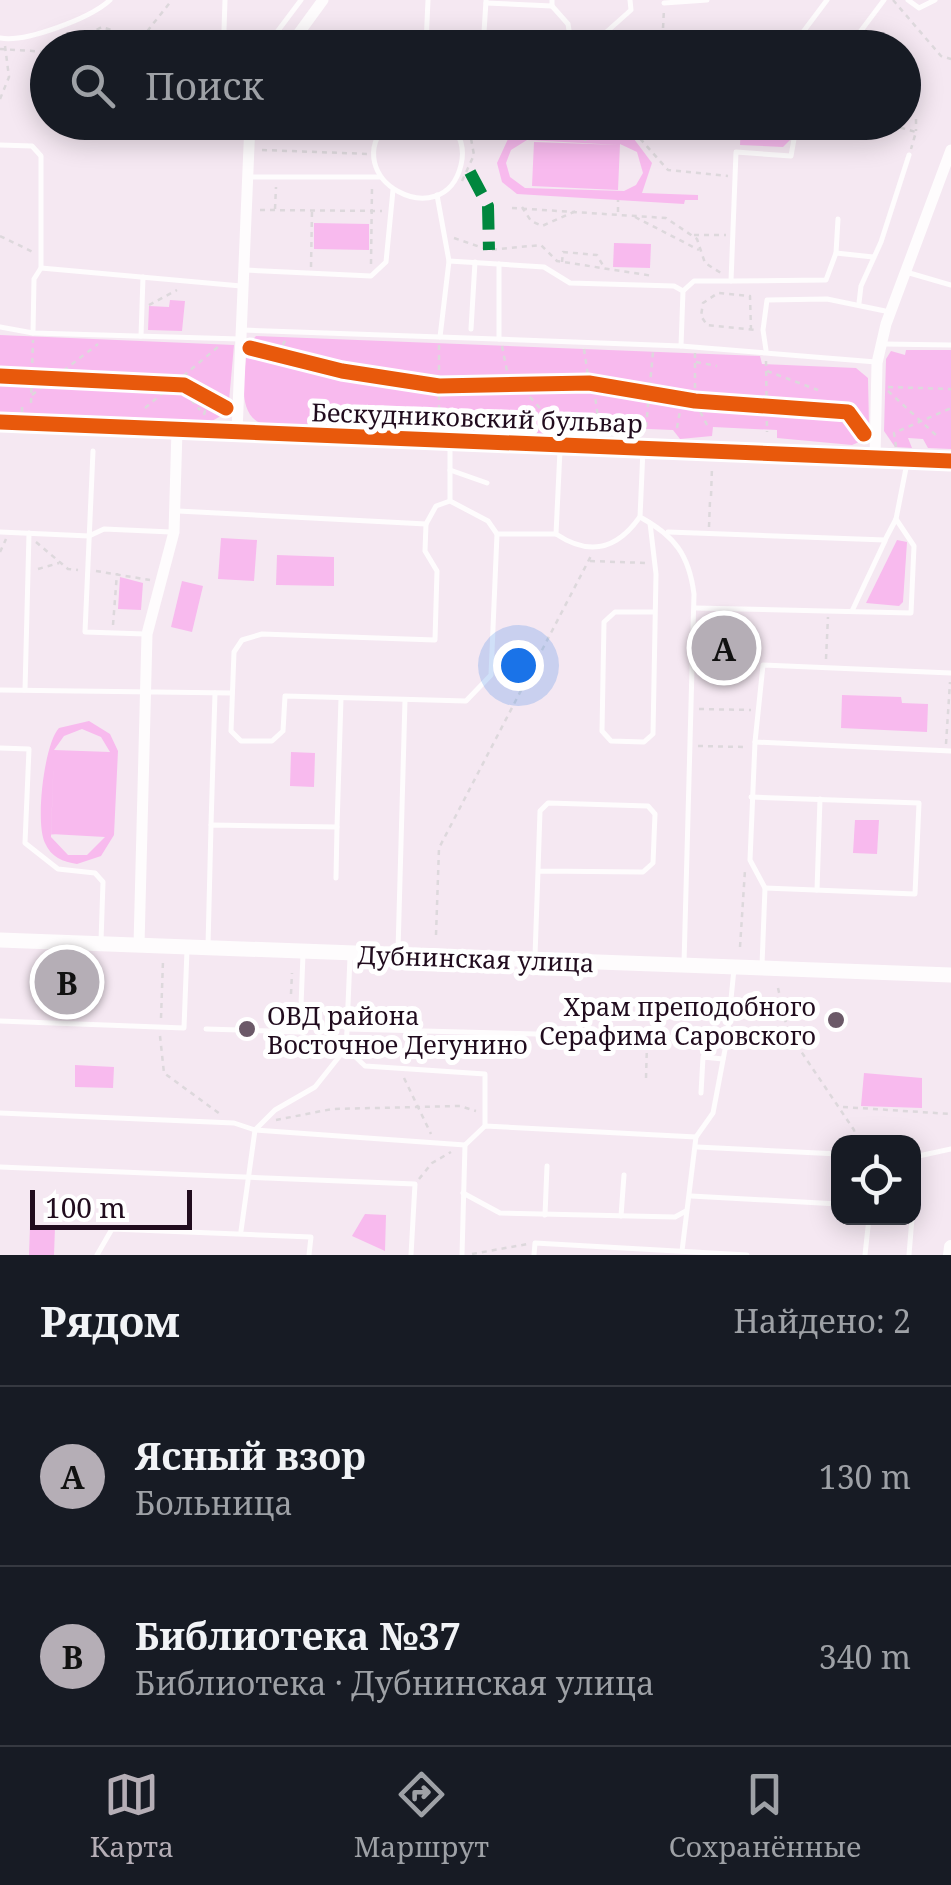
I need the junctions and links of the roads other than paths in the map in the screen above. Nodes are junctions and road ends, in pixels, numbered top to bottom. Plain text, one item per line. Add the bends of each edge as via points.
1 (110, 0) edge
2 (225, 0) edge
3 (301, 0) edge
4 (323, 0) edge
5 (428, 0) edge
6 (630, 0) edge
7 (707, 0) edge
8 (827, 0) edge
9 (884, 0) edge
10 (908, 0) edge
11 (935, 0) edge
12 (664, 1) edge
13 (486, 2) edge
14 (552, 3) edge
15 (35, 30) edge
16 (224, 30) edge
17 (281, 30) edge
18 (305, 30) edge
19 (427, 30) edge
20 (485, 30) edge
21 (569, 30) edge
22 (609, 30) edge
23 (804, 30) edge
24 (862, 30) edge
25 (30, 31) edge
26 (2, 39) edge
27 (249, 140) edge
28 (377, 140) edge
29 (459, 140) edge
30 (794, 140) edge
31 (0, 145) edge
32 (951, 150) edge
33 (908, 155) road end
34 (246, 176) junction
35 (380, 177) junction
36 (393, 190) junction
37 (437, 195) junction
38 (838, 219) dead end
39 (836, 252) junction
40 (874, 257) junction
41 (449, 260) junction
42 (475, 262) junction
43 (499, 264) junction
44 (41, 268) junction
45 (242, 270) junction
46 (904, 272) junction
47 (143, 277) junction
48 (731, 280) junction
49 (241, 286) junction
50 (951, 286) edge
51 (683, 291) junction
52 (859, 304) junction
53 (890, 312) junction
54 (0, 328) edge
55 (471, 328) dead end
56 (33, 333) junction
57 (142, 336) junction
58 (440, 337) junction
59 (500, 340) junction
60 (242, 341) junction
61 (881, 344) junction
62 (951, 344) edge
63 (680, 346) junction
64 (766, 350) junction
65 (877, 362) junction
66 (0, 422) edge
67 (177, 430) junction
68 (237, 432) junction
69 (450, 442) junction
70 (560, 446) junction
71 (643, 449) junction
72 (93, 451) dead end
73 (876, 458) junction
74 (907, 460) junction
75 (951, 461) edge
76 (450, 470) junction
77 (487, 483) dead end
78 (450, 501) junction
79 (176, 511) junction
80 (640, 518) junction
81 (896, 520) junction
82 (650, 523) junction
83 (426, 524) junction
84 (0, 532) edge
85 (174, 532) junction
86 (668, 532) junction
87 (29, 533) junction
88 (497, 534) junction
89 (556, 534) junction
90 (89, 536) junction
91 (886, 540) junction
92 (695, 608) junction
93 (852, 610) junction
94 (655, 612) junction
95 (148, 634) junction
96 (949, 672) edge
97 (0, 690) edge
98 (25, 690) junction
99 (146, 692) junction
100 (214, 693) junction
101 (232, 693) junction
102 (341, 698) junction
103 (405, 700) junction
104 (755, 745) junction
105 (0, 748) edge
106 (948, 751) edge
107 (752, 796) junction
108 (820, 799) junction
109 (211, 824) junction
110 (338, 827) junction
111 (538, 871) junction
112 (336, 878) dead end
113 (765, 888) junction
114 (817, 890) junction
115 (0, 940) edge
116 (101, 944) junction
117 (139, 945) junction
118 (186, 947) junction
119 (208, 948) junction
120 (303, 951) junction
121 (350, 954) junction
122 (398, 955) junction
123 (536, 959) junction
124 (684, 966) junction
125 (734, 968) junction
126 (762, 970) junction
127 (951, 976) edge
128 (0, 1021) edge
129 (347, 1028) junction
130 (206, 1029) dead end
131 (727, 1040) junction
132 (346, 1048) junction
133 (723, 1059) junction
134 (701, 1093) dead end
135 (0, 1113) edge
136 (485, 1126) junction
137 (255, 1130) junction
138 (696, 1137) junction
139 (464, 1145) junction
140 (697, 1147) junction
141 (951, 1148) edge
142 (831, 1154) edge
143 (921, 1156) edge
144 (548, 1166) dead end
145 (0, 1167) edge
146 (624, 1175) dead end
147 (250, 1176) junction
148 (464, 1193) junction
149 (690, 1196) junction
150 (831, 1204) edge
151 (686, 1211) junction
152 (545, 1215) junction
153 (622, 1216) junction
154 (868, 1225) edge
155 (911, 1225) edge
156 (241, 1231) junction
157 (951, 1247) edge
158 (682, 1251) junction
159 (97, 1255) edge
160 (309, 1255) edge
161 (412, 1255) edge
162 (463, 1255) edge
163 (534, 1255) edge
164 (747, 1255) edge
165 (865, 1255) edge
166 (909, 1255) edge
167 (950, 1255) edge

1 - 15 lane via 86,16
2 - 16 lane
3 - 17 lane
4 - 18 street
5 - 19 lane
6 - 22 lane via 631,10
7 - 12 lane
8 - 23 lane
9 - 24 lane
10 - 11 lane via 919,8
13 - 14 lane
13 - 20 lane
14 - 21 lane
25 - 26 lane
27 - 34 street
28 - 35 lane
29 - 37 lane via 458,175
30 - 48 lane via 791,156 736,152
31 - 44 lane via 40,152
32 - 46 street
33 - 40 lane
34 - 35 lane
34 - 45 street
35 - 36 lane
36 - 37 lane
36 - 45 lane via 386,262 370,276
37 - 41 lane
38 - 39 lane
39 - 40 lane
39 - 48 lane via 826,280
40 - 52 lane
41 - 42 lane
41 - 58 lane
42 - 43 lane
42 - 55 lane
43 - 51 lane via 544,267 570,283
43 - 59 lane
44 - 47 lane
44 - 56 lane via 34,279
45 - 49 street
46 - 50 lane
46 - 53 street
47 - 49 lane
47 - 57 lane
48 - 51 lane via 694,281
49 - 60 street
51 - 63 lane
52 - 53 lane
52 - 64 lane via 772,299 764,306
53 - 61 street
54 - 56 lane
56 - 57 lane
57 - 60 lane
58 - 59 lane
58 - 60 lane via 290,332
59 - 63 lane
60 - 68 street
61 - 62 lane
61 - 65 street
63 - 64 lane
64 - 65 lane via 786,358
65 - 73 street
66 - 67 street, Бескудниковский бульвар
67 - 68 street, Бескудниковский бульвар
67 - 79 street
68 - 69 street, Бескудниковский бульвар
69 - 70 street, Бескудниковский бульвар
69 - 76 lane
70 - 71 street, Бескудниковский бульвар
70 - 89 lane
71 - 73 street, Бескудниковский бульвар
71 - 80 lane
72 - 90 lane
73 - 74 street, Бескудниковский бульвар
74 - 75 street, Бескудниковский бульвар
74 - 81 lane
76 - 77 lane
76 - 78 lane
78 - 83 lane via 436,506
78 - 88 lane via 488,521
79 - 83 lane
79 - 85 street
80 - 82 lane
80 - 89 lane via 609,547 583,549
81 - 91 lane
81 - 93 lane via 914,546 911,613
82 - 86 lane
82 - 94 lane
83 - 101 lane via 425,551 437,570 435,640 262,634 242,640 234,652
84 - 87 lane
85 - 90 lane via 104,529
85 - 95 street
86 - 91 lane
86 - 92 lane via 691,570
87 - 90 lane
87 - 98 lane
88 - 89 lane
88 - 103 lane via 491,676 466,701
90 - 95 lane via 85,632
91 - 93 lane
92 - 93 lane
92 - 124 lane
94 - 94 lane via 652,734 644,742 612,742 602,731 604,622 615,612
95 - 99 street
96 - 104 lane via 763,665
97 - 98 lane
98 - 99 lane
99 - 100 lane
99 - 117 street
100 - 101 lane
100 - 109 lane
101 - 102 lane via 231,731 241,741 272,741 283,731 285,696
102 - 103 lane
102 - 110 lane
103 - 122 lane
104 - 106 lane
104 - 107 lane
105 - 116 lane via 28,749 25,843 58,869 95,874 103,882
107 - 108 lane
107 - 113 lane via 750,860
108 - 114 lane
108 - 114 lane via 919,803 915,894
109 - 110 lane
109 - 119 lane
110 - 112 lane
111 - 111 lane via 643,872 654,862 655,814 648,806 548,804 540,811
111 - 123 lane
113 - 114 lane
113 - 126 lane
115 - 116 main road, Дубнинская улица
116 - 117 main road, Дубнинская улица
117 - 118 main road, Дубнинская улица
118 - 119 main road, Дубнинская улица
118 - 128 lane via 184,1028
119 - 120 main road, Дубнинская улица
120 - 121 main road, Дубнинская улица
120 - 130 lane via 300,1032
121 - 122 main road, Дубнинская улица
121 - 129 lane
122 - 123 main road, Дубнинская улица
123 - 124 main road, Дубнинская улица
124 - 125 main road, Дубнинская улица
125 - 126 main road, Дубнинская улица
125 - 131 lane
126 - 127 main road, Дубнинская улица
129 - 131 lane
129 - 132 lane
131 - 133 lane
132 - 136 lane via 364,1066 485,1074
132 - 137 lane via 315,1087
133 - 134 lane via 704,1057
133 - 138 lane via 713,1113
135 - 137 lane via 234,1123
136 - 138 lane
136 - 139 lane
137 - 139 lane
137 - 147 lane
138 - 140 lane
139 - 148 lane
140 - 142 lane
140 - 149 lane
141 - 143 lane
144 - 152 lane
145 - 147 lane
146 - 153 lane
147 - 156 lane
147 - 161 lane via 416,1184
148 - 152 lane via 500,1213
148 - 162 lane
149 - 150 lane
149 - 151 lane
151 - 153 lane via 675,1217
151 - 158 lane
152 - 153 lane
154 - 165 lane
155 - 166 lane
156 - 159 lane via 112,1228
156 - 160 lane via 310,1238
157 - 167 street
158 - 163 lane via 535,1243
158 - 164 lane

